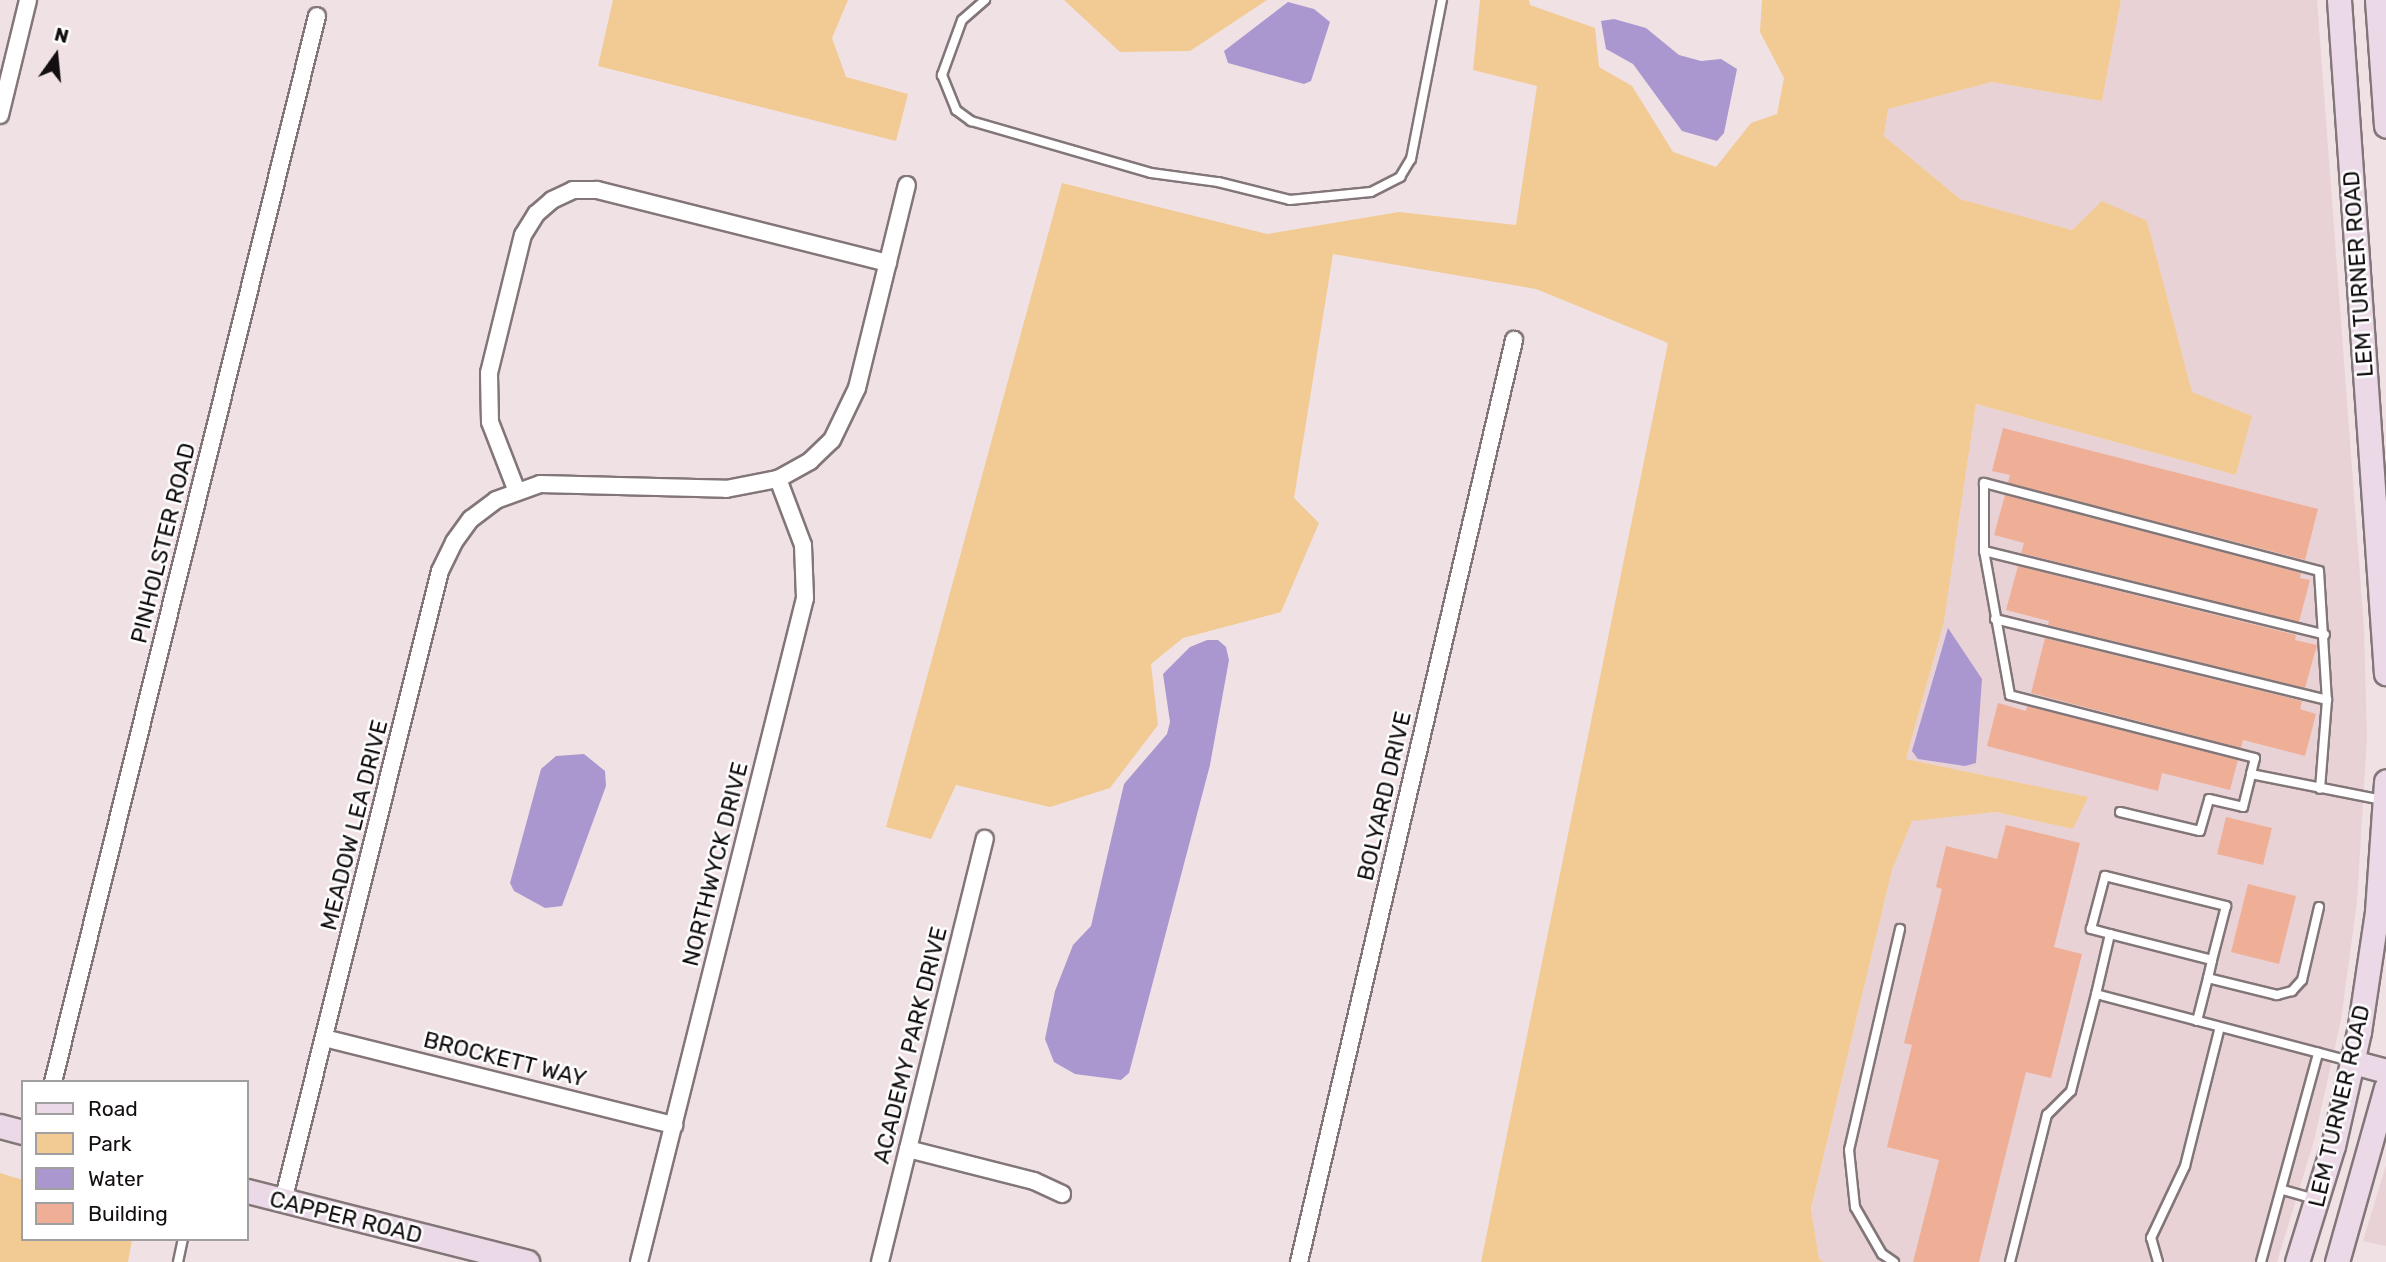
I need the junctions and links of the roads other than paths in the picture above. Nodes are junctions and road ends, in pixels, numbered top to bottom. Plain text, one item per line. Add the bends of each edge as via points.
1 (28, 0) edge
2 (985, 0) edge
3 (1442, 0) edge
4 (2339, 0) edge
5 (2377, 0) edge
6 (317, 16) dead end
7 (0, 115) edge
8 (2386, 125) edge
9 (907, 185) dead end
10 (888, 263) junction
11 (1514, 340) dead end
12 (778, 479) junction
13 (516, 489) junction
14 (1984, 551) junction
15 (2382, 551) edge
16 (1995, 620) junction
17 (2325, 635) junction
18 (2386, 673) edge
19 (2327, 700) junction
20 (2252, 774) junction
21 (2320, 789) junction
22 (2386, 794) edge
23 (2120, 812) dead end
24 (985, 839) dead end
25 (2319, 907) dead end
26 (1899, 929) dead end
27 (2110, 934) junction
28 (2212, 960) junction
29 (2208, 978) junction
30 (2096, 994) junction
31 (2197, 1021) junction
32 (2220, 1027) junction
33 (324, 1038) junction
34 (2318, 1053) junction
35 (2353, 1062) junction
36 (2386, 1071) edge
37 (53, 1080) edge
38 (2386, 1088) edge
39 (674, 1125) junction
40 (0, 1126) edge
41 (21, 1131) edge
42 (908, 1149) junction
43 (2283, 1190) junction
44 (248, 1191) edge
45 (1062, 1194) dead end
46 (2317, 1200) junction
47 (283, 1201) junction
48 (183, 1241) edge
49 (178, 1262) edge
50 (527, 1262) edge
51 (639, 1262) edge
52 (880, 1262) edge
53 (1299, 1262) edge
54 (1894, 1262) edge
55 (2010, 1262) edge
56 (2158, 1262) edge
57 (2261, 1262) edge
58 (2297, 1262) edge
59 (2337, 1262) edge

1 - 7 street
2 - 3 lane via 962,20 942,75 956,110 971,121 1151,173 1218,182 1290,200 1371,192 1400,177 1411,159
4 - 15 main road, LEM TURNER ROAD
5 - 8 main road
6 - 37 street, PINHOLSTER ROAD
9 - 10 street
10 - 12 street via 847,415 832,440 810,461
10 - 13 street via 597,190 573,190 552,200 523,235 489,373 490,422
11 - 53 street, BOLYARD DRIVE
12 - 13 street via 726,489 568,481
12 - 39 street, NORTHWYCK DRIVE via 803,545 805,598
13 - 33 street, MEADOW LEA DRIVE via 471,519 440,571
14 - 16 lane
14 - 17 lane
14 - 17 lane via 1984,483 2319,571
15 - 18 main road, LEM TURNER ROAD
16 - 19 lane
16 - 20 lane via 2010,695 2255,758
17 - 19 lane
19 - 21 lane
20 - 21 lane
20 - 23 lane via 2243,807 2209,799 2200,831
21 - 22 lane
22 - 35 main road, LEM TURNER ROAD via 2373,945
24 - 42 street, ACADEMY PARK DRIVE
25 - 29 lane via 2302,980 2292,991 2277,995
26 - 54 lane via 1849,1150 1855,1207 1882,1254
27 - 28 lane
27 - 28 lane via 2091,929 2105,876 2225,906
27 - 30 lane
28 - 29 lane
29 - 31 lane
30 - 31 lane
30 - 55 lane via 2071,1091 2047,1115
31 - 32 lane
32 - 34 lane
32 - 56 lane via 2185,1166 2151,1238
33 - 39 street, BROCKETT WAY
33 - 47 street, MEADOW LEA DRIVE
34 - 35 lane
34 - 43 lane
35 - 36 main road
35 - 46 main road, LEM TURNER ROAD
38 - 59 main road, LEM TURNER ROAD
39 - 51 street, NORTHWYCK DRIVE
40 - 41 main road
42 - 45 street via 1034,1181
42 - 52 street, ACADEMY PARK DRIVE
43 - 46 lane
43 - 57 lane
44 - 47 main road, CAPPER ROAD
46 - 58 main road, LEM TURNER ROAD
47 - 50 main road, CAPPER ROAD
48 - 49 lane

